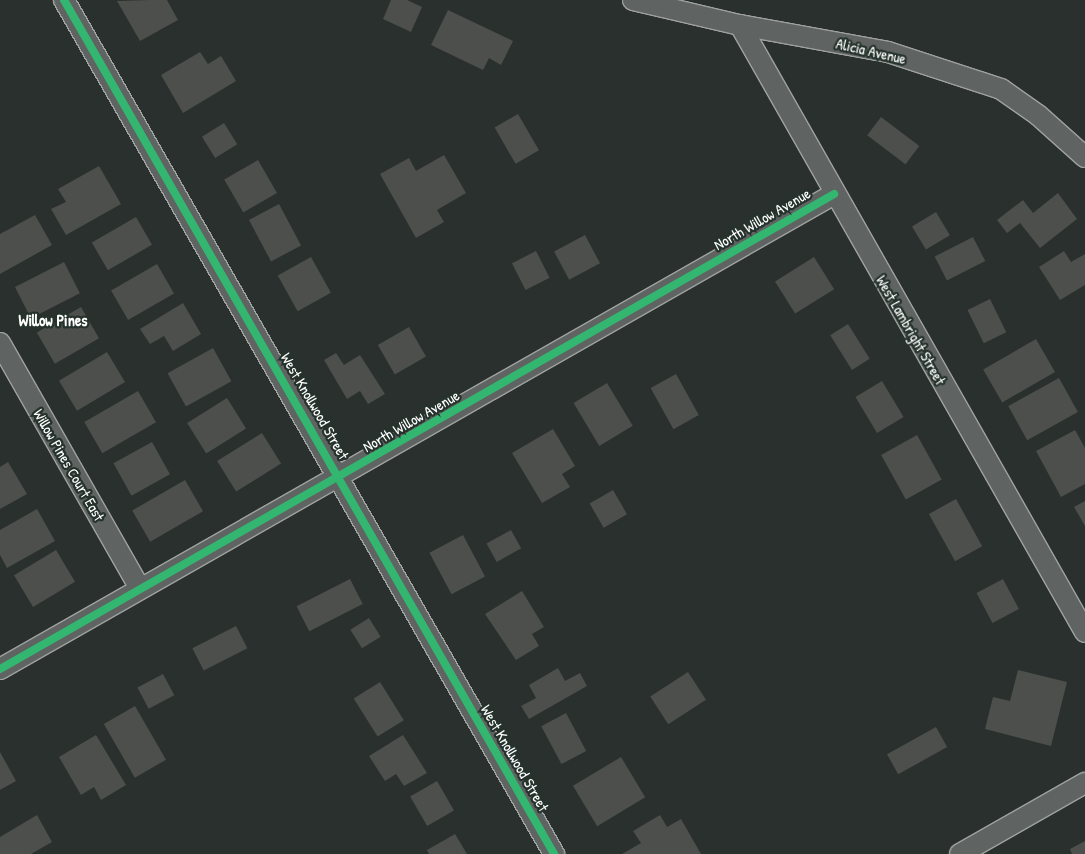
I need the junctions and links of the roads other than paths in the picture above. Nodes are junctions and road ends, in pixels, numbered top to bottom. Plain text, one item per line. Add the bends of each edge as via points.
1 (64, 0) edge
2 (633, 0) edge
3 (740, 25) junction
4 (1085, 157) edge
5 (834, 194) junction
6 (0, 343) edge
7 (340, 478) junction
8 (139, 587) junction
9 (1085, 632) edge
10 (0, 669) edge
11 (1085, 783) edge
12 (554, 854) edge
13 (960, 854) edge

1 - 7 street, West Knollwood Street
2 - 3 street, Alicia Avenue
3 - 4 street, Alicia Avenue via 888,52 1001,89 1038,115
3 - 5 street, West Lambright Street
5 - 7 street, North Willow Avenue
5 - 9 street, West Lambright Street
6 - 8 street, Willow Pines Court East
7 - 8 street, North Willow Avenue
7 - 12 street, West Knollwood Street
8 - 10 street, North Willow Avenue
11 - 13 street

